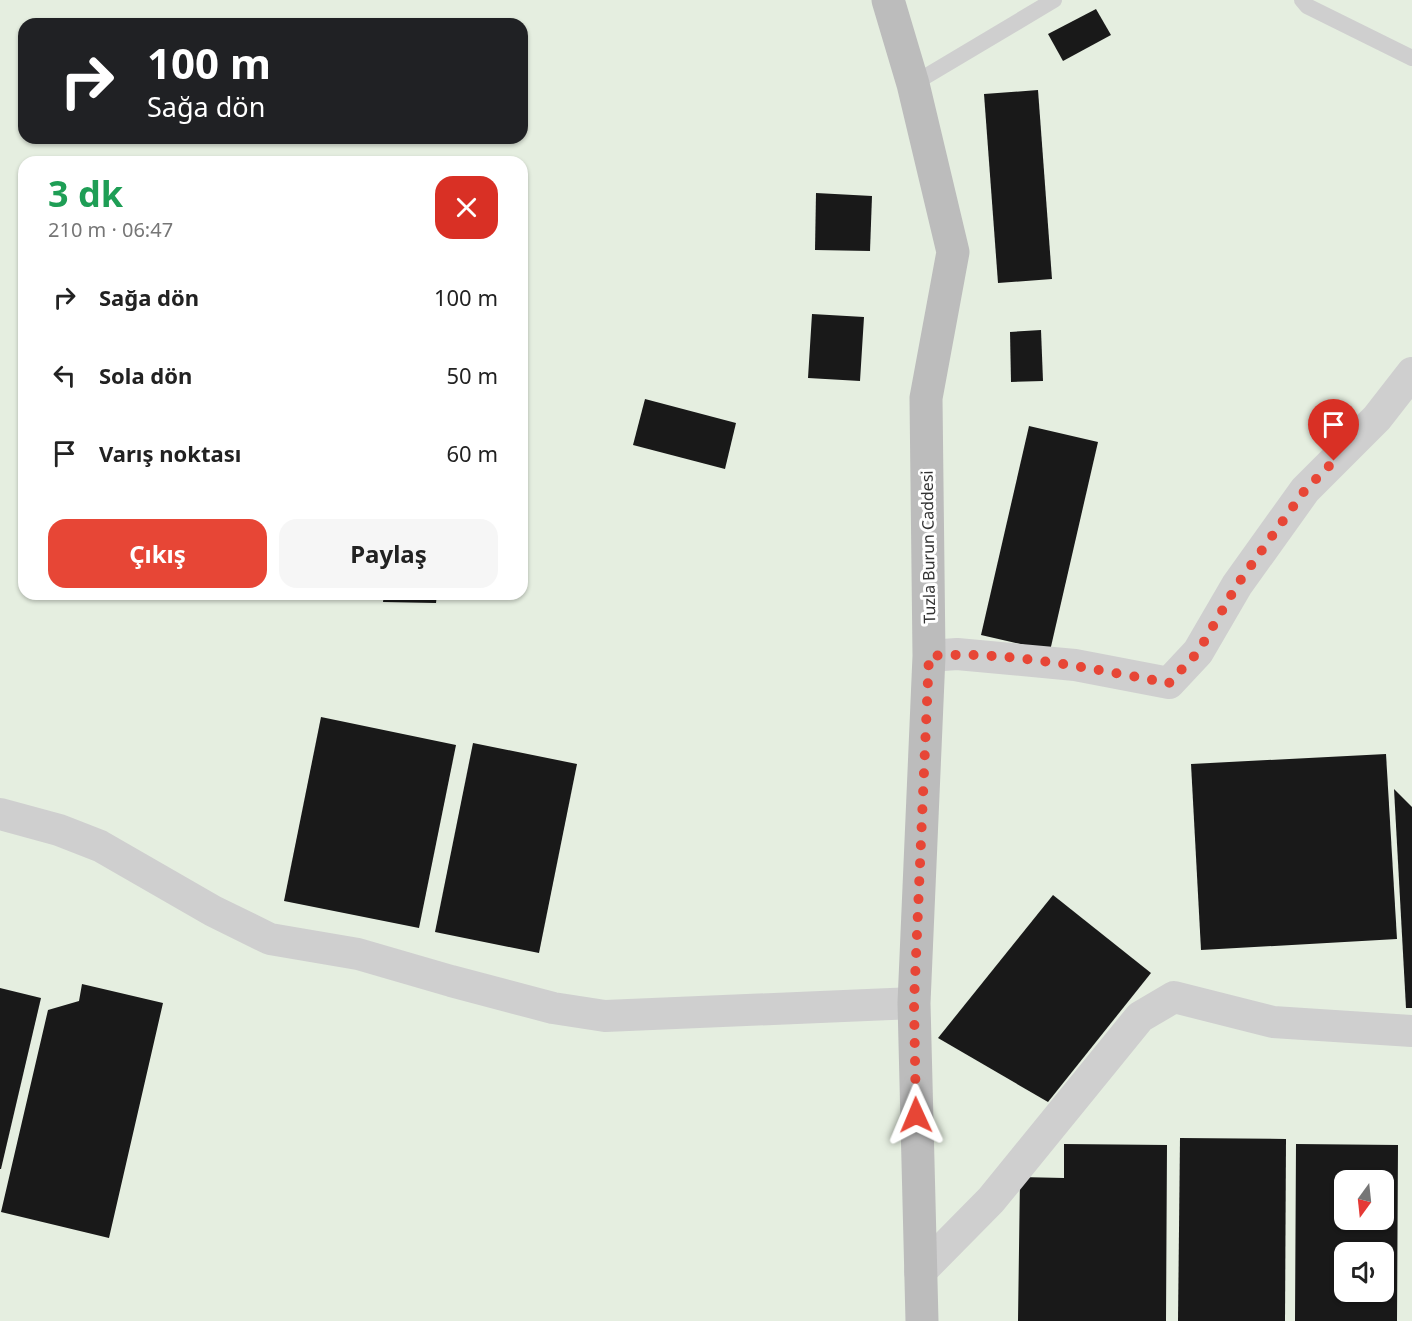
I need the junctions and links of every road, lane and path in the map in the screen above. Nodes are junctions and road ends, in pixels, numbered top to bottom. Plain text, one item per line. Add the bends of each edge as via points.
1 (888, 0) edge
2 (1054, 0) edge
3 (1302, 0) edge
4 (1412, 58) edge
5 (913, 84) junction
6 (1412, 373) edge
7 (929, 656) junction
8 (0, 814) edge
9 (914, 1003) junction
10 (1412, 1031) edge
11 (920, 1272) junction
12 (922, 1321) edge

1 - 5 main road, Tuzla Burun Caddesi
2 - 5 lane
3 - 4 lane
5 - 7 main road, Tuzla Burun Caddesi via 952,252 926,398
6 - 7 street via 1377,418 1305,490 1237,585 1198,652 1169,683 1074,665 957,654
7 - 9 main road, Tuzla Burun Caddesi
8 - 9 street via 100,846 270,939 358,954 553,1008 605,1016
9 - 11 main road, Tuzla Burun Caddesi
10 - 11 street via 1273,1022 1174,997 1140,1017 991,1200
11 - 12 main road, Tuzla Burun Caddesi

